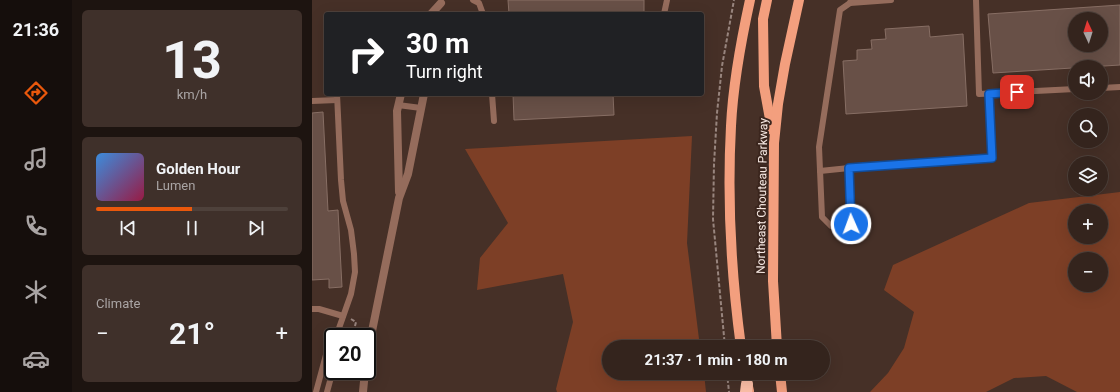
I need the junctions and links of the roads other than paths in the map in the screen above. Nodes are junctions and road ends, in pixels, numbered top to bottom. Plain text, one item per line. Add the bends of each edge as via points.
1 (473, 0) edge
2 (667, 0) edge
3 (750, 0) edge
4 (767, 0) edge
5 (799, 0) edge
6 (891, 0) edge
7 (976, 0) edge
8 (441, 1) edge
9 (851, 1) edge
10 (433, 12) edge
11 (439, 12) edge
12 (482, 12) edge
13 (664, 12) edge
14 (1120, 87) edge
15 (1108, 88) edge
16 (1068, 89) edge
17 (989, 94) junction
18 (400, 96) edge
19 (424, 96) edge
20 (492, 96) edge
21 (337, 97) edge
22 (312, 101) edge
23 (398, 105) junction
24 (421, 108) junction
25 (494, 121) dead end
26 (774, 143) junction
27 (849, 168) junction
28 (820, 170) junction
29 (399, 198) junction
30 (312, 309) edge
31 (343, 316) junction
32 (340, 328) edge
33 (373, 328) edge
34 (740, 340) edge
35 (777, 340) edge
36 (324, 362) edge
37 (330, 380) edge
38 (781, 380) edge
39 (316, 392) edge
40 (327, 392) edge
41 (782, 392) edge

1 - 12 lane via 479,3
2 - 13 lane
3 - 34 main road via 740,47 731,125 729,223
4 - 26 main road via 763,19 764,86
5 - 26 main road, Northeast Chouteau Parkway via 778,104
6 - 9 lane
7 - 17 lane via 980,94
8 - 10 street
8 - 11 street
9 - 28 lane via 840,10 819,147
14 - 15 lane
16 - 17 lane
17 - 27 lane via 992,158
18 - 23 street
19 - 24 street
20 - 25 lane
21 - 22 lane
21 - 31 lane via 340,180 354,254 351,294
23 - 24 lane
23 - 29 street
24 - 29 street via 408,174
26 - 35 main road, Northeast Chouteau Parkway via 773,281
27 - 28 lane
27 - 28 lane via 851,224 831,226 822,217
29 - 33 street
30 - 31 lane
31 - 32 lane
36 - 39 lane
37 - 40 lane
38 - 41 main road

